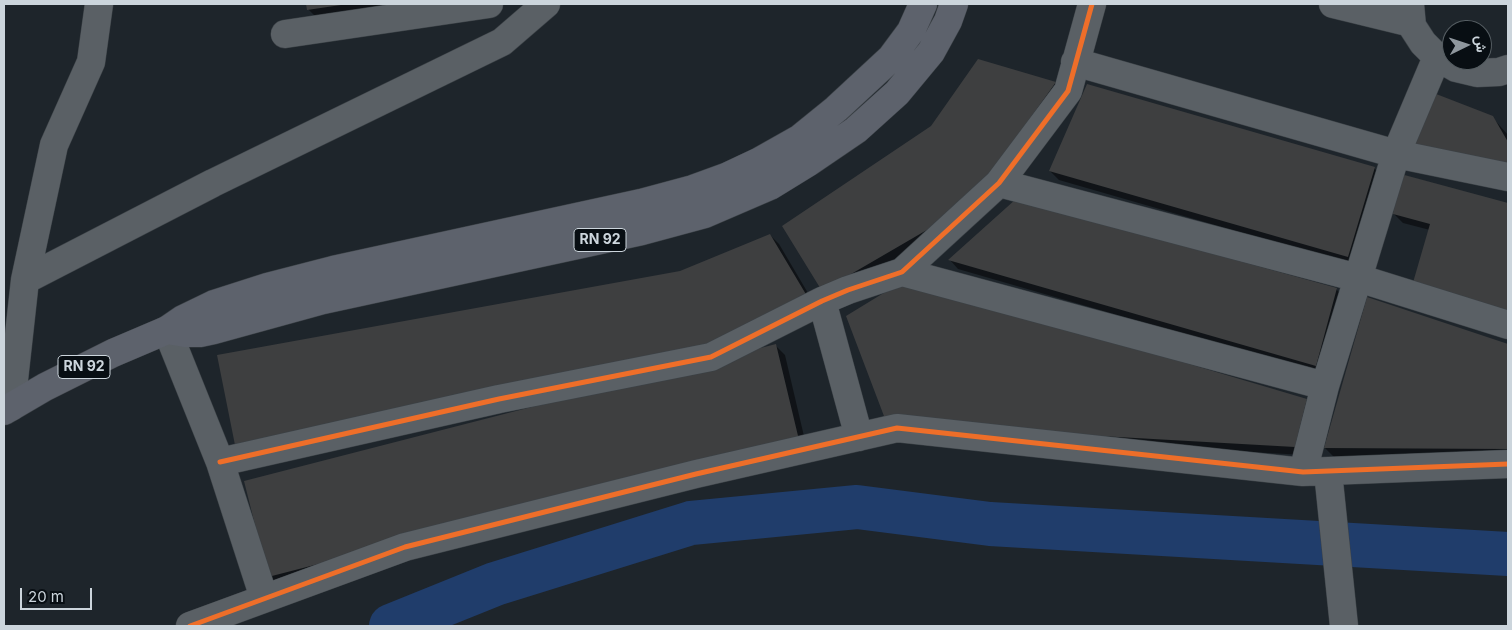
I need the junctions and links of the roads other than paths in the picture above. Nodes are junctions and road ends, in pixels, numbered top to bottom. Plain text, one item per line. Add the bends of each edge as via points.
1 (99, 4) edge
2 (489, 4) edge
3 (546, 4) edge
4 (923, 4) edge
5 (954, 4) edge
6 (1092, 4) edge
7 (1333, 4) edge
8 (1410, 14) edge
9 (285, 34) dead end
10 (1437, 57) junction
11 (1075, 62) junction
12 (1508, 69) edge
13 (1396, 154) junction
14 (1508, 177) edge
15 (999, 183) junction
16 (902, 272) junction
17 (1358, 278) junction
18 (24, 280) junction
19 (822, 301) junction
20 (1508, 325) edge
21 (168, 330) junction
22 (1325, 386) junction
23 (7, 409) edge
24 (859, 437) junction
25 (220, 462) junction
26 (1508, 464) edge
27 (1320, 475) junction
28 (264, 598) junction
29 (1344, 619) edge
30 (190, 626) edge

1 - 18 street via 90,62 54,145
2 - 9 street
3 - 18 street via 502,42
4 - 21 highway, RN 92 via 911,31 868,81 799,139 726,177 641,203 267,287 198,311
5 - 21 highway, RN 92 via 931,52 897,93 856,130 770,186 706,214 642,231 323,300 214,330 185,333
6 - 11 street
7 - 8 street
8 - 10 street via 1423,43
10 - 12 street via 1456,68 1477,73
10 - 13 street
11 - 13 street
11 - 15 street via 1068,91
13 - 14 street
13 - 17 street
15 - 16 street
15 - 17 street
16 - 19 street
16 - 22 street
17 - 20 street
17 - 22 street
18 - 23 street
19 - 24 street
19 - 25 street via 712,357 499,399
21 - 23 highway, RN 92 via 113,353
21 - 25 street
22 - 27 street
24 - 27 street via 897,428
24 - 28 street via 405,547
25 - 28 street
26 - 27 street
27 - 29 street
28 - 30 street

